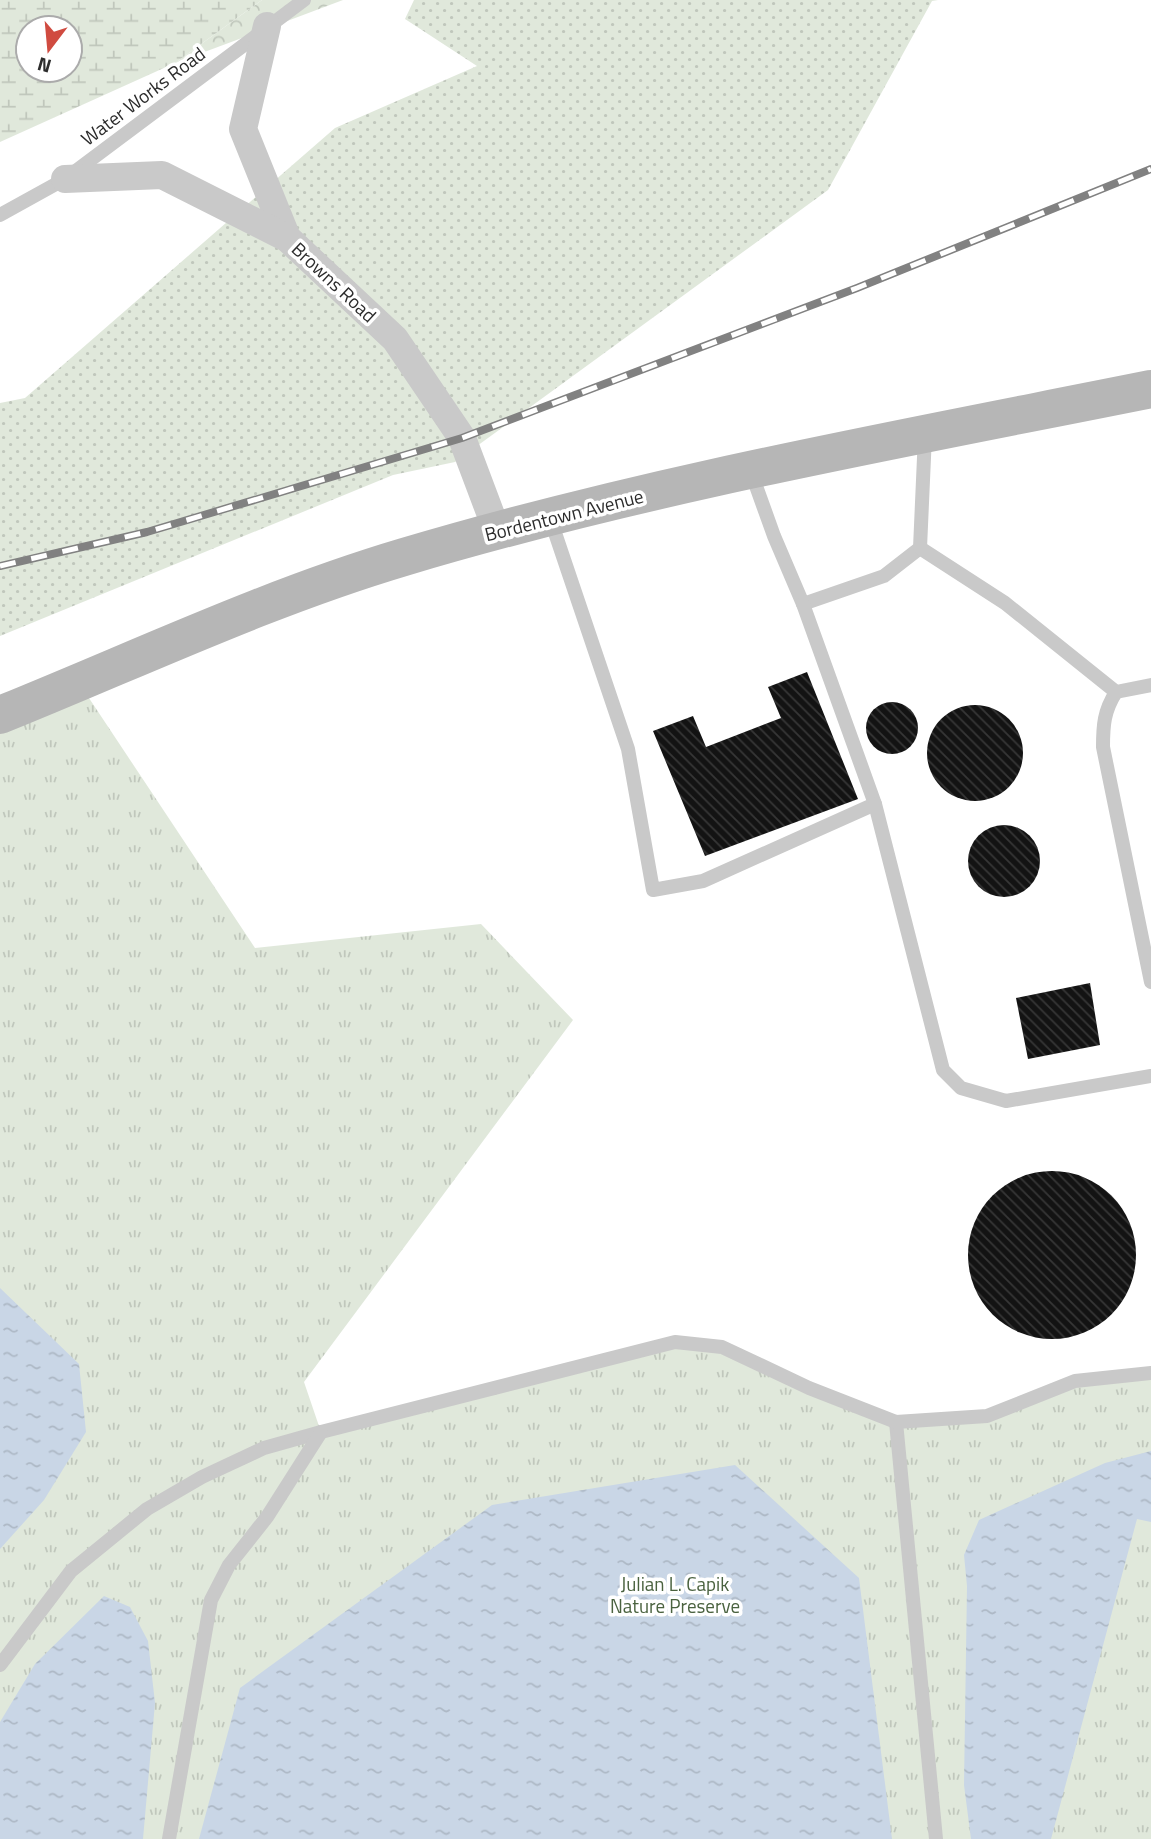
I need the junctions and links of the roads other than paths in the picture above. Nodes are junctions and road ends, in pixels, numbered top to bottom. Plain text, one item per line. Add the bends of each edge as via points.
1 (304, 0) edge
2 (267, 26) junction
3 (65, 178) junction
4 (0, 215) edge
5 (287, 238) junction
6 (1151, 389) edge
7 (925, 434) junction
8 (751, 471) junction
9 (549, 517) junction
10 (497, 531) junction
11 (920, 548) junction
12 (803, 604) junction
13 (1151, 685) edge
14 (1116, 692) junction
15 (0, 715) edge
16 (875, 804) junction
17 (1151, 982) edge
18 (1151, 1076) edge
19 (1151, 1373) edge
20 (896, 1422) junction
21 (321, 1432) junction
22 (0, 1665) edge
23 (169, 1839) edge
24 (936, 1839) edge

1 - 2 lane, Water Works Road
2 - 3 lane, Water Works Road
2 - 5 street via 243,128
3 - 4 lane, Water Works Road
3 - 5 street, Browns Road via 163,175
5 - 10 street, Browns Road via 395,339 462,438
6 - 7 main road, Bordentown Avenue
7 - 8 main road, Bordentown Avenue
7 - 11 lane
8 - 9 main road, Bordentown Avenue
8 - 12 lane
9 - 10 main road, Bordentown Avenue
9 - 16 lane via 628,749 653,890 704,881
10 - 15 main road, Bordentown Avenue via 306,590
11 - 12 lane via 884,576
11 - 14 lane via 1005,603
12 - 16 lane
13 - 14 lane
14 - 17 lane via 1106,707 1103,747
16 - 18 lane via 943,1070 961,1088 1006,1101
19 - 20 lane via 1075,1381 987,1416
20 - 21 lane via 722,1347 675,1342
20 - 24 lane
21 - 22 lane via 264,1448 147,1509 71,1571
21 - 23 lane via 267,1517 229,1565 211,1600

